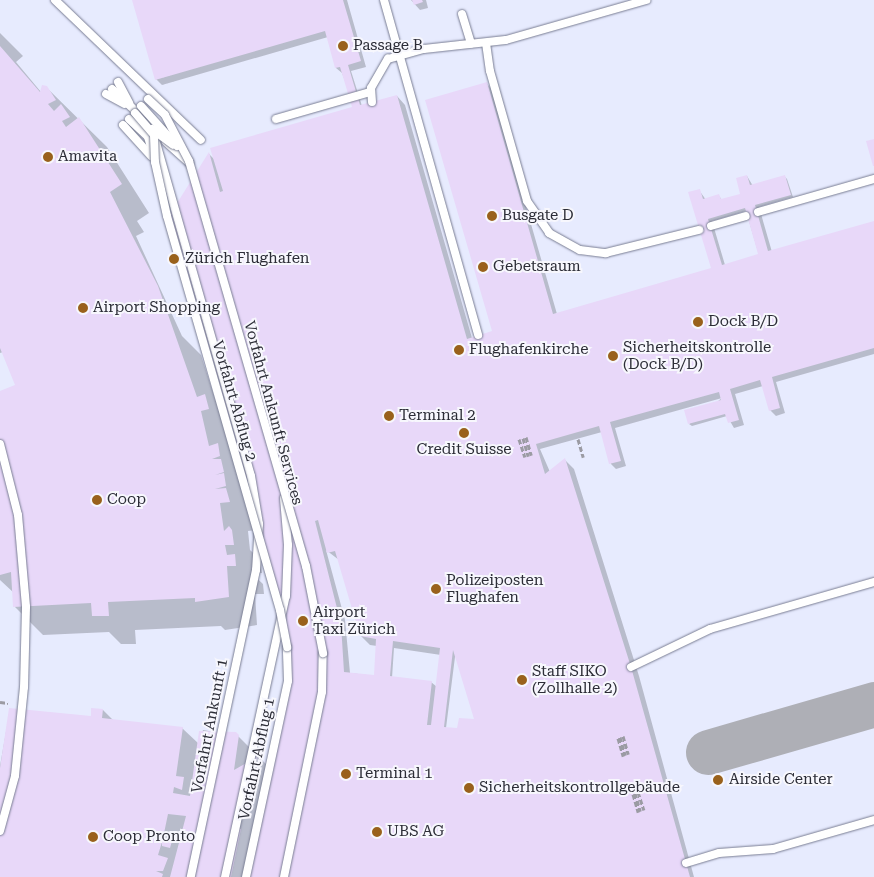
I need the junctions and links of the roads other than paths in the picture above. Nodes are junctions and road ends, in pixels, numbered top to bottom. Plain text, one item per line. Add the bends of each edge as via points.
1 (55, 0) edge
2 (384, 0) edge
3 (646, 0) edge
4 (462, 14) dead end
5 (486, 43) junction
6 (470, 44) junction
7 (399, 56) junction
8 (118, 82) dead end
9 (109, 91) dead end
10 (370, 92) junction
11 (148, 99) dead end
12 (372, 102) dead end
13 (141, 106) dead end
14 (130, 116) junction
15 (276, 119) dead end
16 (148, 124) junction
17 (201, 140) dead end
18 (180, 150) junction
19 (189, 161) junction
20 (155, 162) junction
21 (874, 179) edge
22 (758, 212) dead end
23 (746, 216) dead end
24 (711, 226) dead end
25 (699, 230) dead end
26 (478, 336) dead end
27 (0, 444) edge
28 (874, 582) edge
29 (287, 647) joint
30 (631, 666) dead end
31 (874, 820) edge
32 (0, 831) edge
33 (686, 863) dead end
34 (192, 877) edge
35 (225, 877) edge
36 (246, 877) edge
37 (284, 877) edge

1 - 17 lane
2 - 7 lane
3 - 5 lane
4 - 6 lane
5 - 6 lane
5 - 25 lane via 490,70 527,201 549,233 580,250 606,253
6 - 7 lane via 424,49
7 - 10 lane via 388,59
7 - 26 lane
8 - 14 lane
9 - 14 lane
10 - 12 lane
10 - 15 lane
11 - 19 lane, bridge via 165,116
13 - 18 lane, bridge
14 - 16 lane, bridge
14 - 20 lane, bridge via 148,137
16 - 18 lane, bridge
16 - 20 lane, bridge via 155,140
16 - 34 lane, Vorfahrt Ankunft 1 via 177,208 251,476 259,536 254,581
16 - 35 lane, Vorfahrt Ankunft Services via 194,170 276,467 286,518 285,602
18 - 19 lane, bridge
19 - 37 lane, bridge via 306,566 323,653 319,711
20 - 29 lane, Vorfahrt Abflug 2, bridge via 167,216 280,610
21 - 22 lane
23 - 24 lane
27 - 32 lane via 18,515 26,607 15,776
28 - 30 lane via 710,629
29 - 36 lane, Vorfahrt Abflug 1 via 288,681
31 - 33 lane via 773,849 719,853

